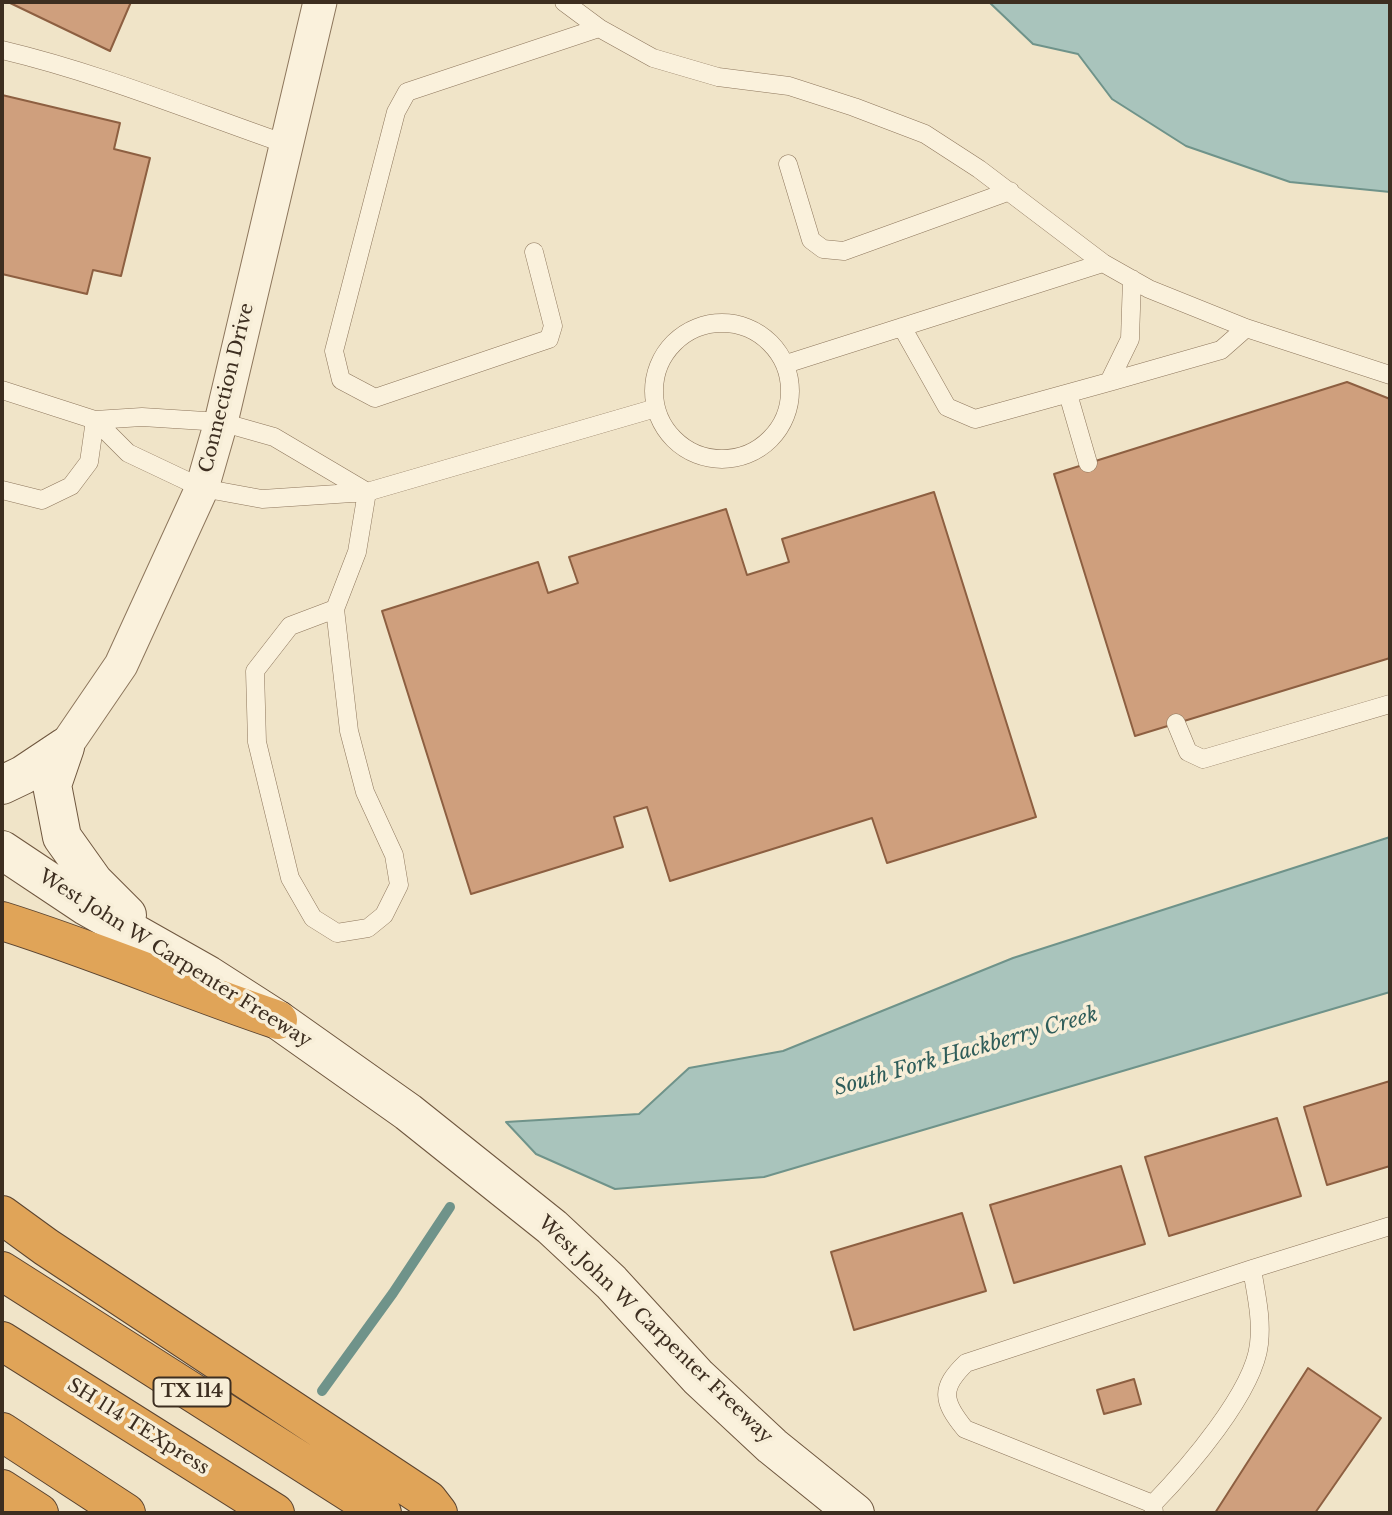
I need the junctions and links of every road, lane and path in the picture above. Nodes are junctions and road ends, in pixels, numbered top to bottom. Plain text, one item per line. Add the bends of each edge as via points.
1 (320, 2) edge
2 (564, 2) edge
3 (599, 28) junction
4 (2, 50) edge
5 (286, 144) junction
6 (788, 164) dead end
7 (1010, 191) junction
8 (534, 252) dead end
9 (1103, 263) junction
10 (1132, 279) junction
11 (902, 327) junction
12 (1246, 328) junction
13 (786, 364) junction
14 (1390, 375) edge
15 (1110, 382) junction
16 (2, 390) edge
17 (1068, 394) junction
18 (656, 408) junction
19 (95, 420) junction
20 (221, 422) junction
21 (1088, 463) dead end
22 (202, 488) junction
23 (2, 490) edge
24 (367, 492) junction
25 (335, 609) junction
26 (1390, 704) edge
27 (1176, 723) dead end
28 (65, 747) junction
29 (2, 785) edge
30 (2, 850) edge
31 (2, 921) edge
32 (161, 948) junction
33 (278, 1020) junction
34 (2, 1215) edge
35 (1390, 1226) edge
36 (1252, 1269) junction
37 (2, 1271) edge
38 (2, 1341) edge
39 (2, 1432) edge
40 (2, 1489) edge
41 (1153, 1509) edge
42 (850, 1511) edge
43 (39, 1513) edge
44 (126, 1513) edge
45 (275, 1513) edge
46 (382, 1513) edge
47 (438, 1513) edge

1 - 5 street, Connection Drive
2 - 3 lane
3 - 7 lane via 653,58 718,77 789,86 925,134
3 - 8 lane via 407,92 396,112 334,351 341,380 375,398 549,338 553,327
4 - 5 lane via 126,85
5 - 20 street, Connection Drive
6 - 7 lane via 811,240 823,249 844,250
7 - 9 lane
9 - 10 lane
9 - 11 lane
10 - 12 lane
10 - 15 lane via 1130,338
11 - 13 lane
11 - 17 lane via 947,407 975,419
12 - 14 lane
12 - 15 lane via 1221,350
13 - 18 lane via 774,345 756,331 734,323 711,323 690,330 672,344 659,363 653,385
13 - 18 lane via 789,408 780,429 744,456 700,456 664,428
15 - 17 lane
16 - 19 lane
17 - 21 lane
18 - 24 lane
19 - 20 lane via 142,417
19 - 22 lane via 128,453
19 - 23 lane via 89,462 71,486 42,500
20 - 22 street, Connection Drive
20 - 24 lane via 274,437
22 - 24 lane via 262,499
22 - 28 street, Connection Drive via 121,665
24 - 25 lane via 357,552
25 - 25 lane via 290,626 255,671 257,742 290,877 313,918 337,933 368,928 384,915 399,885 394,855 365,792 348,731
26 - 27 lane via 1203,760 1188,752
28 - 29 main road
28 - 32 main road via 52,785 62,837 94,882
30 - 32 main road, West John W Carpenter Freeway via 86,906
31 - 33 highway
32 - 33 main road, West John W Carpenter Freeway
33 - 42 main road, West John W Carpenter Freeway via 408,1112 535,1213 611,1282 698,1377
34 - 47 highway via 428,1500
35 - 36 lane
36 - 41 lane via 1260,1319 1259,1346 1248,1383
36 - 41 lane via 967,1363 950,1379 947,1399 965,1429
37 - 46 highway, TX 114
38 - 45 highway, SH 114 TEXpress
39 - 44 highway
40 - 43 highway

